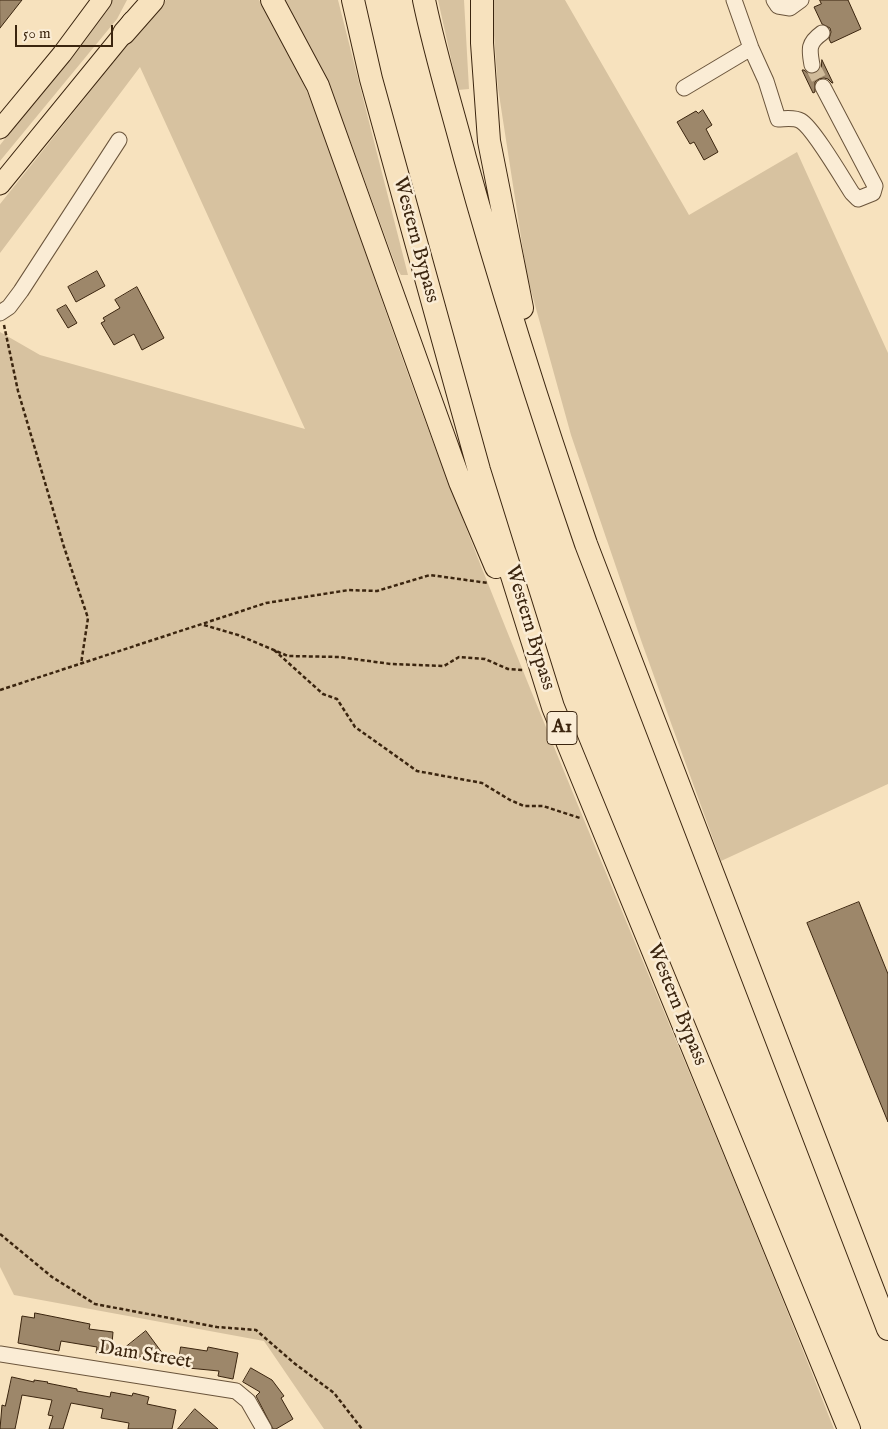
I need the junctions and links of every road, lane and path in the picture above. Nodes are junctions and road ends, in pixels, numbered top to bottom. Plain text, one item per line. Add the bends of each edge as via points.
1 (102, 0) edge
2 (147, 0) edge
3 (153, 0) edge
4 (272, 0) edge
5 (353, 0) edge
6 (424, 0) edge
7 (482, 0) edge
8 (734, 0) edge
9 (774, 0) edge
10 (800, 0) edge
11 (124, 33) junction
12 (822, 33) dead end
13 (751, 48) junction
14 (812, 65) tunnel mouth
15 (684, 88) dead end
16 (823, 88) tunnel mouth
17 (0, 129) edge
18 (119, 140) dead end
19 (0, 185) edge
20 (1, 313) edge
21 (545, 425) junction
22 (503, 586) junction
23 (202, 624) junction
24 (274, 650) junction
25 (81, 664) junction
26 (539, 671) junction
27 (0, 690) edge
28 (553, 707) junction
29 (601, 823) junction
30 (0, 1234) edge
31 (888, 1328) edge
32 (0, 1354) edge
33 (264, 1429) edge
34 (362, 1429) edge
35 (849, 1429) edge

1 - 17 main road
2 - 11 main road
3 - 11 highway
4 - 22 highway via 318,86 460,482
5 - 28 highway, Western Bypass / A1 via 371,79 479,470
6 - 21 highway via 485,230
7 - 21 highway via 489,141
8 - 13 street
9 - 10 street via 778,6 790,8
11 - 19 main road
12 - 14 street via 814,39 809,50
13 - 15 street
13 - 16 street via 778,119 802,121 858,199 873,193 875,186
18 - 20 street via 21,291
20 - 25 path via 18,391 88,618
21 - 31 highway via 590,553
22 - 23 path via 430,575 377,591 349,590 266,603
22 - 26 highway
23 - 24 path
23 - 25 path
24 - 26 path via 288,656 339,657 410,665 444,666 459,657 485,659 508,668
24 - 29 path via 323,694 337,699 355,727 417,771 482,784 524,806 543,806
25 - 27 path
26 - 28 highway
28 - 29 highway, Western Bypass / A1
29 - 35 highway, Western Bypass / A1
30 - 34 path via 52,1277 95,1304 217,1327 256,1330 334,1393
32 - 33 street, Dam Street via 236,1391 248,1401

